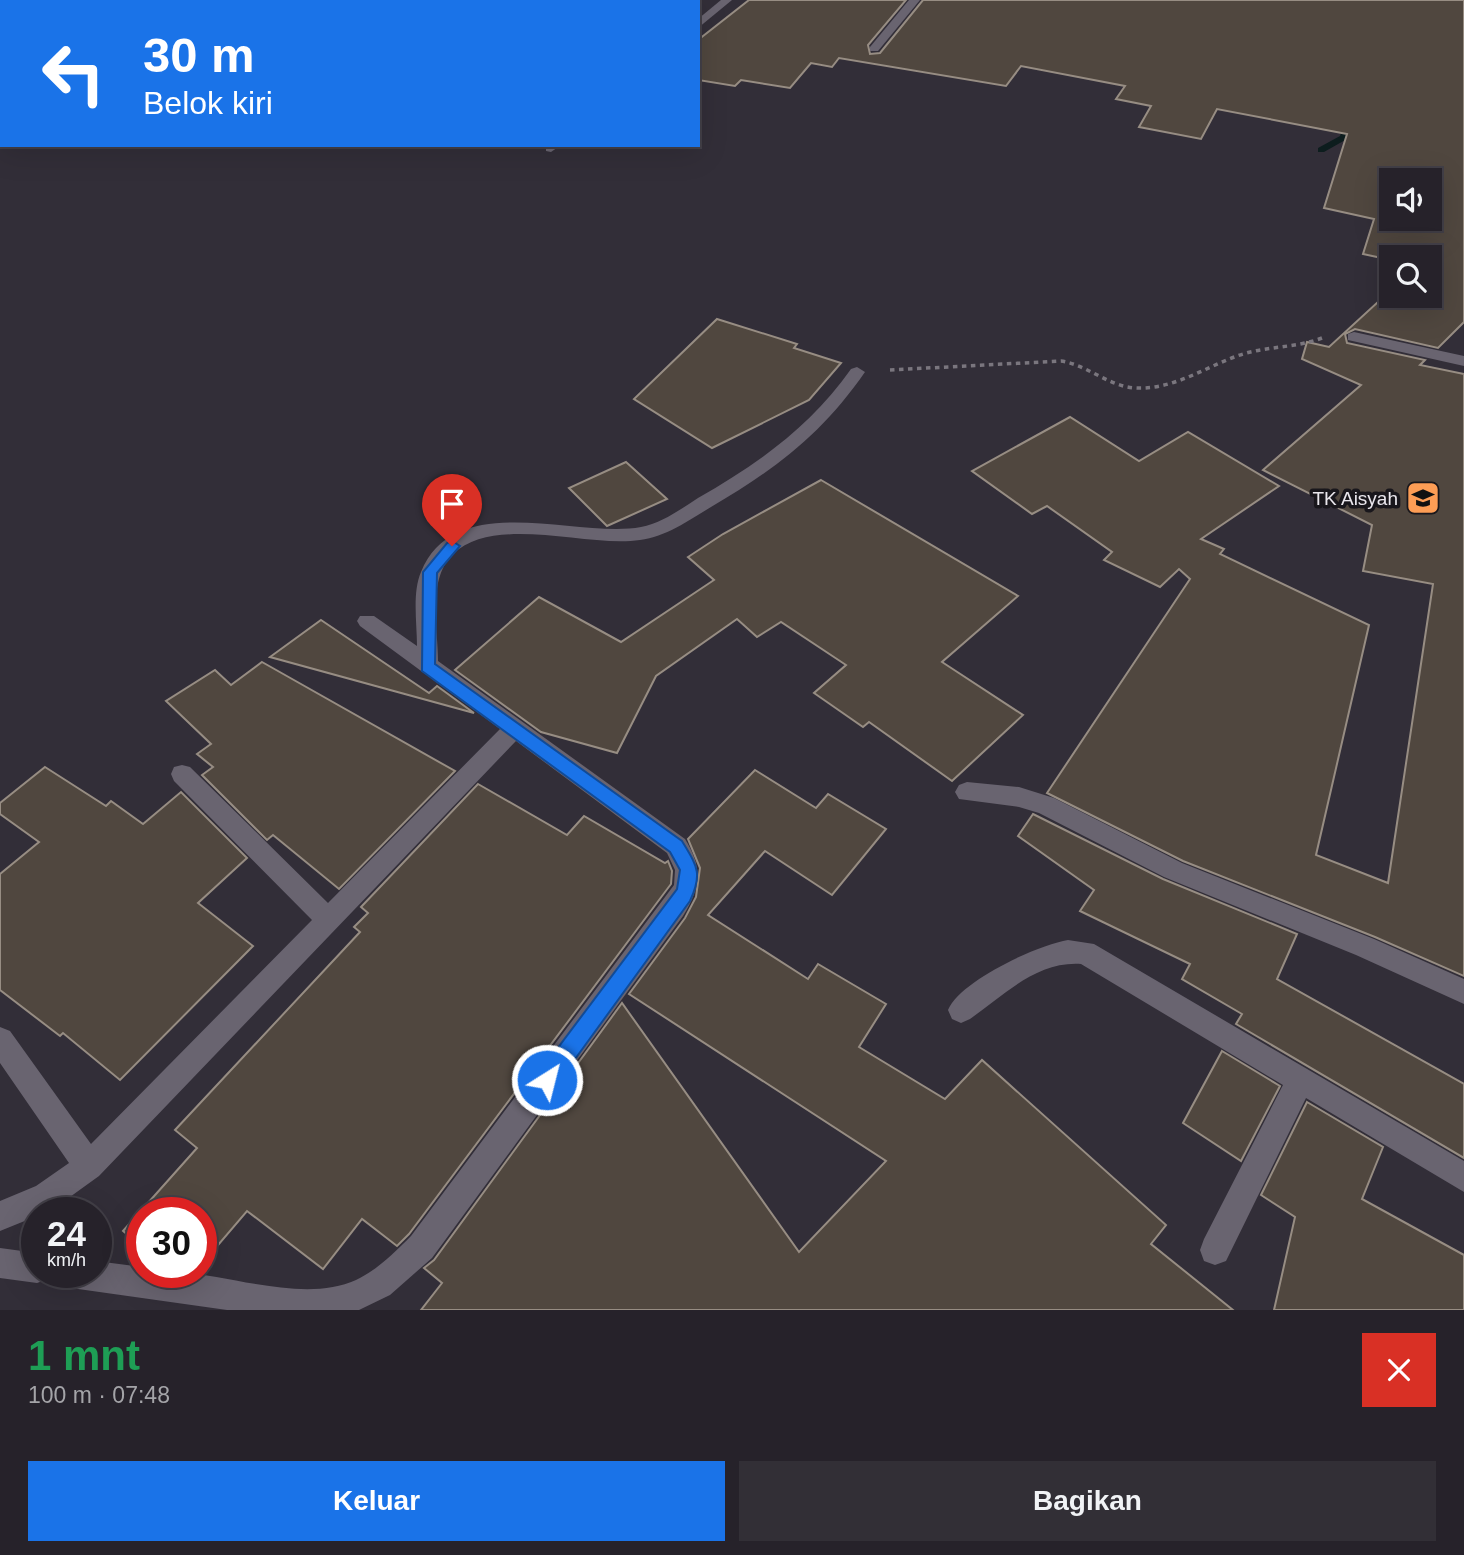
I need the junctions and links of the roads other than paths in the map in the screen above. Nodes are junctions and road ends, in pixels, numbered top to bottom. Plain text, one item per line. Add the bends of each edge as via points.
1 (727, 0) edge
2 (915, 0) edge
3 (700, 22) edge
4 (874, 49) dead end
5 (1354, 337) road end
6 (1464, 361) edge
7 (857, 372) road end
8 (367, 621) dead end
9 (427, 666) junction
10 (513, 730) junction
11 (182, 774) dead end
12 (967, 792) dead end
13 (327, 918) junction
14 (1464, 992) edge
15 (961, 1010) dead end
16 (0, 1040) edge
17 (1300, 1080) junction
18 (89, 1166) junction
19 (1464, 1177) edge
20 (0, 1216) edge
21 (1214, 1250) dead end
22 (0, 1263) edge
23 (21, 1266) edge
24 (112, 1279) edge

1 - 3 street
2 - 4 street
5 - 6 street
7 - 9 street via 838,403 794,447 658,528 624,534 516,527 494,529 452,546 430,572
8 - 9 street
9 - 10 street
10 - 13 street
10 - 24 street via 676,846 689,870 689,883 678,902 436,1231 382,1284 331,1305 304,1305
11 - 13 street
12 - 14 street via 1019,797 1045,805 1173,870
13 - 18 street
15 - 17 street via 1044,955 1085,951
16 - 18 street
17 - 19 street
17 - 21 street
18 - 20 street via 46,1197
22 - 23 street

